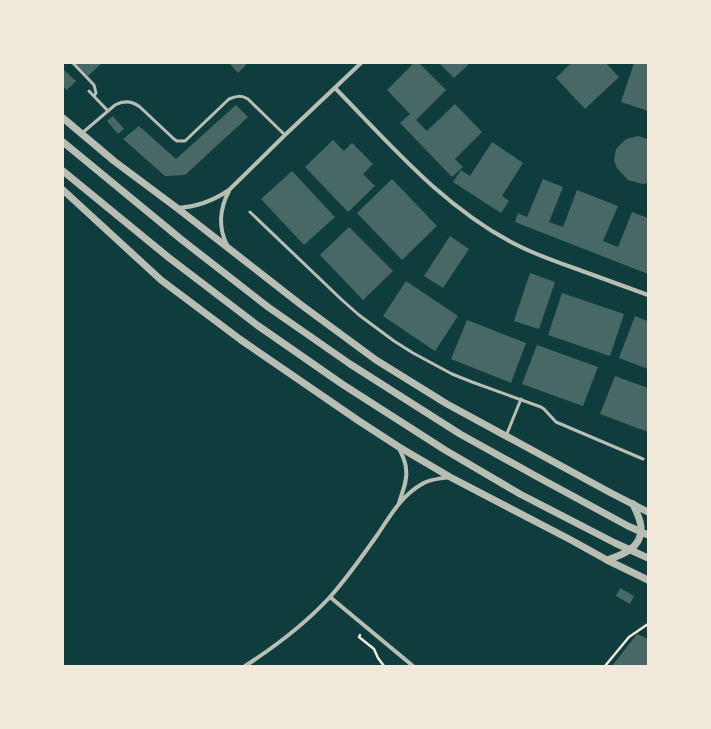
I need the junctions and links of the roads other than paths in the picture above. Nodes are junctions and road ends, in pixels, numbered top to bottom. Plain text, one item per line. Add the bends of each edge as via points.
1 (73, 63) edge
2 (361, 63) edge
3 (335, 88) junction
4 (89, 91) dead end
5 (94, 96) junction
6 (108, 111) junction
7 (63, 118) edge
8 (81, 134) junction
9 (285, 135) junction
10 (63, 142) edge
11 (63, 171) edge
12 (63, 190) edge
13 (229, 190) junction
14 (177, 208) junction
15 (250, 212) dead end
16 (229, 249) junction
17 (648, 295) edge
18 (521, 399) junction
19 (506, 436) junction
20 (399, 447) junction
21 (643, 459) dead end
22 (450, 477) junction
23 (399, 504) junction
24 (633, 504) junction
25 (648, 512) edge
26 (648, 535) edge
27 (648, 558) edge
28 (607, 560) junction
29 (648, 580) edge
30 (330, 597) junction
31 (245, 666) edge
32 (413, 666) edge

1 - 5 lane via 94,85
2 - 3 street
3 - 9 street
3 - 17 street via 427,182 477,222 533,254
4 - 5 lane
5 - 6 lane
6 - 8 lane
6 - 9 lane via 120,102 136,104 174,139 181,142 229,100 238,96 248,98
7 - 8 street
8 - 14 street
9 - 13 street
10 - 26 street via 268,307 350,364 453,430 534,476
11 - 27 street via 168,257 322,371 445,450 520,494
12 - 20 street via 161,280 241,340
13 - 14 street via 205,203
13 - 16 street via 224,199 221,220 224,240
14 - 16 street
15 - 18 lane via 342,300 394,341 452,374
16 - 19 street via 376,360 447,404
18 - 19 lane
18 - 21 lane via 540,407 556,422
19 - 24 street
20 - 22 street
20 - 23 street via 407,474
22 - 23 street via 424,483
22 - 28 street
23 - 30 street
24 - 25 street
24 - 28 street via 642,527 638,542 627,553
28 - 29 street
30 - 31 street via 298,628
30 - 32 street

